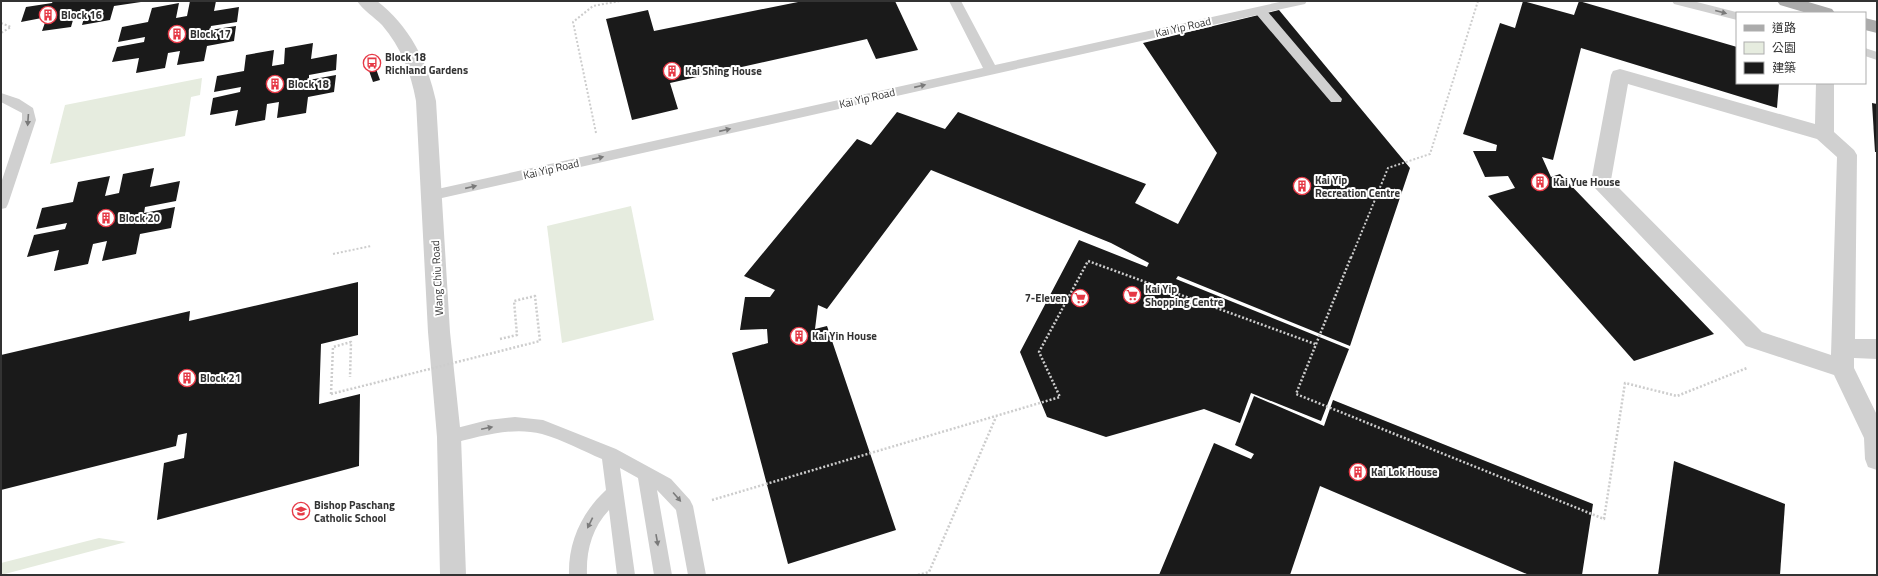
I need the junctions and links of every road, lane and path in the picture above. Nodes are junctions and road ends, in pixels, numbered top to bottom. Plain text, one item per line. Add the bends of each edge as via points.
1 (366, 1) edge
2 (620, 1) edge
3 (955, 1) edge
4 (1301, 1) edge
5 (1478, 1) edge
6 (1678, 1) edge
7 (1786, 1) edge
8 (1260, 10) junction
9 (1823, 12) edge
10 (1736, 16) edge
11 (1, 22) edge
12 (1866, 24) edge
13 (1877, 27) edge
14 (1, 33) edge
15 (1866, 52) edge
16 (1877, 56) edge
17 (991, 70) junction
18 (1825, 84) edge
19 (1, 97) edge
20 (1336, 99) dead end
21 (597, 134) dead end
22 (1824, 134) junction
23 (433, 195) junction
24 (1, 204) edge
25 (371, 246) dead end
26 (333, 254) dead end
27 (500, 339) dead end
28 (1314, 344) junction
29 (1877, 349) edge
30 (1790, 351) junction
31 (1842, 358) junction
32 (350, 377) dead end
33 (996, 417) junction
34 (449, 437) junction
35 (610, 454) junction
36 (1877, 459) edge
37 (646, 474) junction
38 (615, 493) junction
39 (710, 501) dead end
40 (930, 573) edge
41 (453, 575) edge
42 (578, 575) edge
43 (626, 575) edge
44 (663, 575) edge
45 (697, 575) edge
46 (918, 575) edge

1 - 23 street, Wang Chiu Road via 375,7 399,34 418,71 426,101
2 - 21 path via 593,6 573,22
3 - 17 lane
4 - 8 lane, Kai Yip Road
5 - 28 path via 1430,154 1388,168
6 -> 10 lane
7 - 9 main road
8 - 17 lane, Kai Yip Road
8 - 20 lane
11 - 14 path via 11,27
12 - 13 main road
15 - 16 lane
23 -> 17 lane, Kai Yip Road
18 - 22 street
19 -> 24 lane via 28,111 29,120
22 - 30 street via 1620,75 1600,182 1754,339
22 - 31 street via 1847,154
23 - 34 street, Wang Chiu Road via 440,332
25 - 26 path
27 - 32 path, bridge via 517,335 514,301 534,296 540,341 331,394 333,347 351,342
28 - 30 path via 1296,394 1604,519 1626,382 1677,396
28 - 33 path via 1088,261 1039,352 1060,397
29 - 31 street
30 - 31 street
31 - 36 street via 1876,438
33 - 39 path
33 - 40 path
34 -> 35 lane via 488,427 515,424 543,427
34 - 41 street, Wang Chiu Road
35 - 37 lane
35 - 38 lane
37 -> 44 lane
37 -> 45 lane via 666,485 684,506
38 -> 42 lane via 595,513 581,542
38 - 43 lane
40 - 46 path

